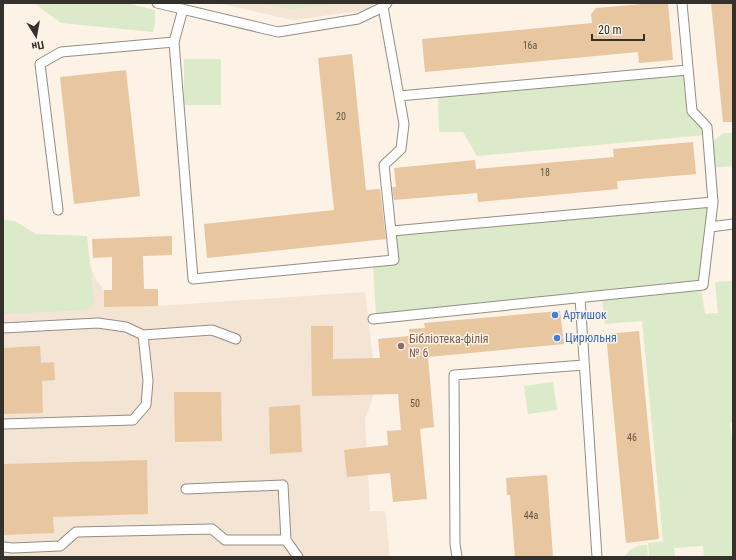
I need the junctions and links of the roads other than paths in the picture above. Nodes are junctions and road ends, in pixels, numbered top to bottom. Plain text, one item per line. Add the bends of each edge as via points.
1 (157, 3) edge
2 (682, 3) edge
3 (385, 5) edge
4 (183, 9) junction
5 (174, 42) junction
6 (688, 70) junction
7 (399, 96) junction
8 (713, 202) junction
9 (58, 210) dead end
10 (733, 224) edge
11 (710, 227) junction
12 (392, 231) junction
13 (580, 298) junction
14 (373, 319) dead end
15 (3, 328) edge
16 (143, 334) junction
17 (236, 339) dead end
18 (584, 365) junction
19 (3, 424) edge
20 (186, 489) dead end
21 (286, 540) junction
22 (3, 547) edge
23 (298, 557) edge
24 (457, 557) edge
25 (597, 557) edge

1 - 4 lane
2 - 6 lane
3 - 4 lane via 358,19 278,32
3 - 7 lane
4 - 5 lane
5 - 9 lane via 61,52 40,64
5 - 12 lane via 193,279 394,260
6 - 7 lane
6 - 8 lane via 692,111 707,127
7 - 12 lane via 404,124 401,149 384,165
8 - 11 lane
8 - 12 lane
10 - 11 lane
11 - 13 lane via 703,285
13 - 14 lane
13 - 18 lane
15 - 16 lane via 98,323 126,327
16 - 17 lane via 212,330
16 - 19 lane via 148,381 146,405 133,420
18 - 24 lane via 454,375
18 - 25 lane
20 - 21 lane via 283,485
21 - 22 lane via 225,540 212,529 76,532 60,546
21 - 23 lane

